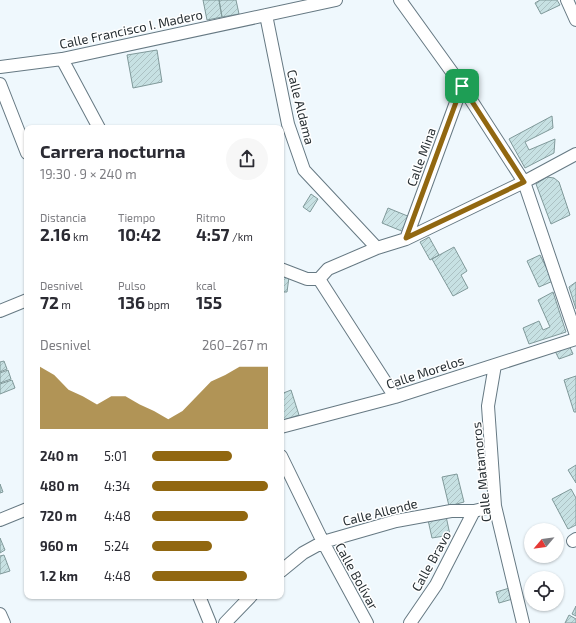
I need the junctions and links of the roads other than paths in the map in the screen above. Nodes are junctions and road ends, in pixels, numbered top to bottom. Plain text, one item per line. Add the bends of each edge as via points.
1 (336, 0) edge
2 (400, 0) edge
3 (567, 0) edge
4 (266, 15) junction
5 (576, 20) edge
6 (62, 59) junction
7 (0, 67) edge
8 (0, 84) edge
9 (462, 86) junction
10 (97, 125) edge
11 (24, 145) edge
12 (576, 154) edge
13 (524, 182) junction
14 (406, 238) junction
15 (377, 248) junction
16 (284, 270) edge
17 (319, 279) junction
18 (24, 301) edge
19 (0, 311) edge
20 (576, 334) edge
21 (576, 339) edge
22 (495, 365) junction
23 (395, 397) junction
24 (284, 426) edge
25 (284, 462) edge
26 (496, 506) junction
27 (24, 511) edge
28 (474, 511) junction
29 (0, 520) edge
30 (323, 542) junction
31 (284, 569) edge
32 (200, 599) edge
33 (249, 599) edge
34 (0, 614) edge
35 (4, 623) edge
36 (210, 623) edge
37 (225, 623) edge
38 (368, 623) edge
39 (410, 623) edge
40 (523, 623) edge

1 - 4 street, Calle Francisco I. Madero
2 - 9 street
3 - 5 street
4 - 6 street, Calle Francisco I. Madero
4 - 15 street, Calle Aldama via 288,124 304,170
6 - 7 street, Calle Francisco I. Madero
6 - 10 street
8 - 11 street
9 - 13 street
9 - 14 street, Calle Mina
12 - 13 street
13 - 14 street
13 - 20 street
14 - 15 street
15 - 17 street via 328,269
16 - 17 street via 307,279
17 - 23 street
18 - 19 street
21 - 22 street, Calle Morelos
22 - 23 street, Calle Morelos
22 - 26 street, Calle Matamoros via 488,406
23 - 24 street, Calle Morelos
25 - 30 street, Calle Bolívar
26 - 28 street, Calle Allende
26 - 40 street, Calle Matamoros
27 - 29 street
28 - 30 street, Calle Allende via 451,511 396,521
28 - 39 street, Calle Bravo via 436,584
30 - 31 street, Calle Allende
30 - 38 street, Calle Bolívar
32 - 36 street
33 - 37 street
34 - 35 street

